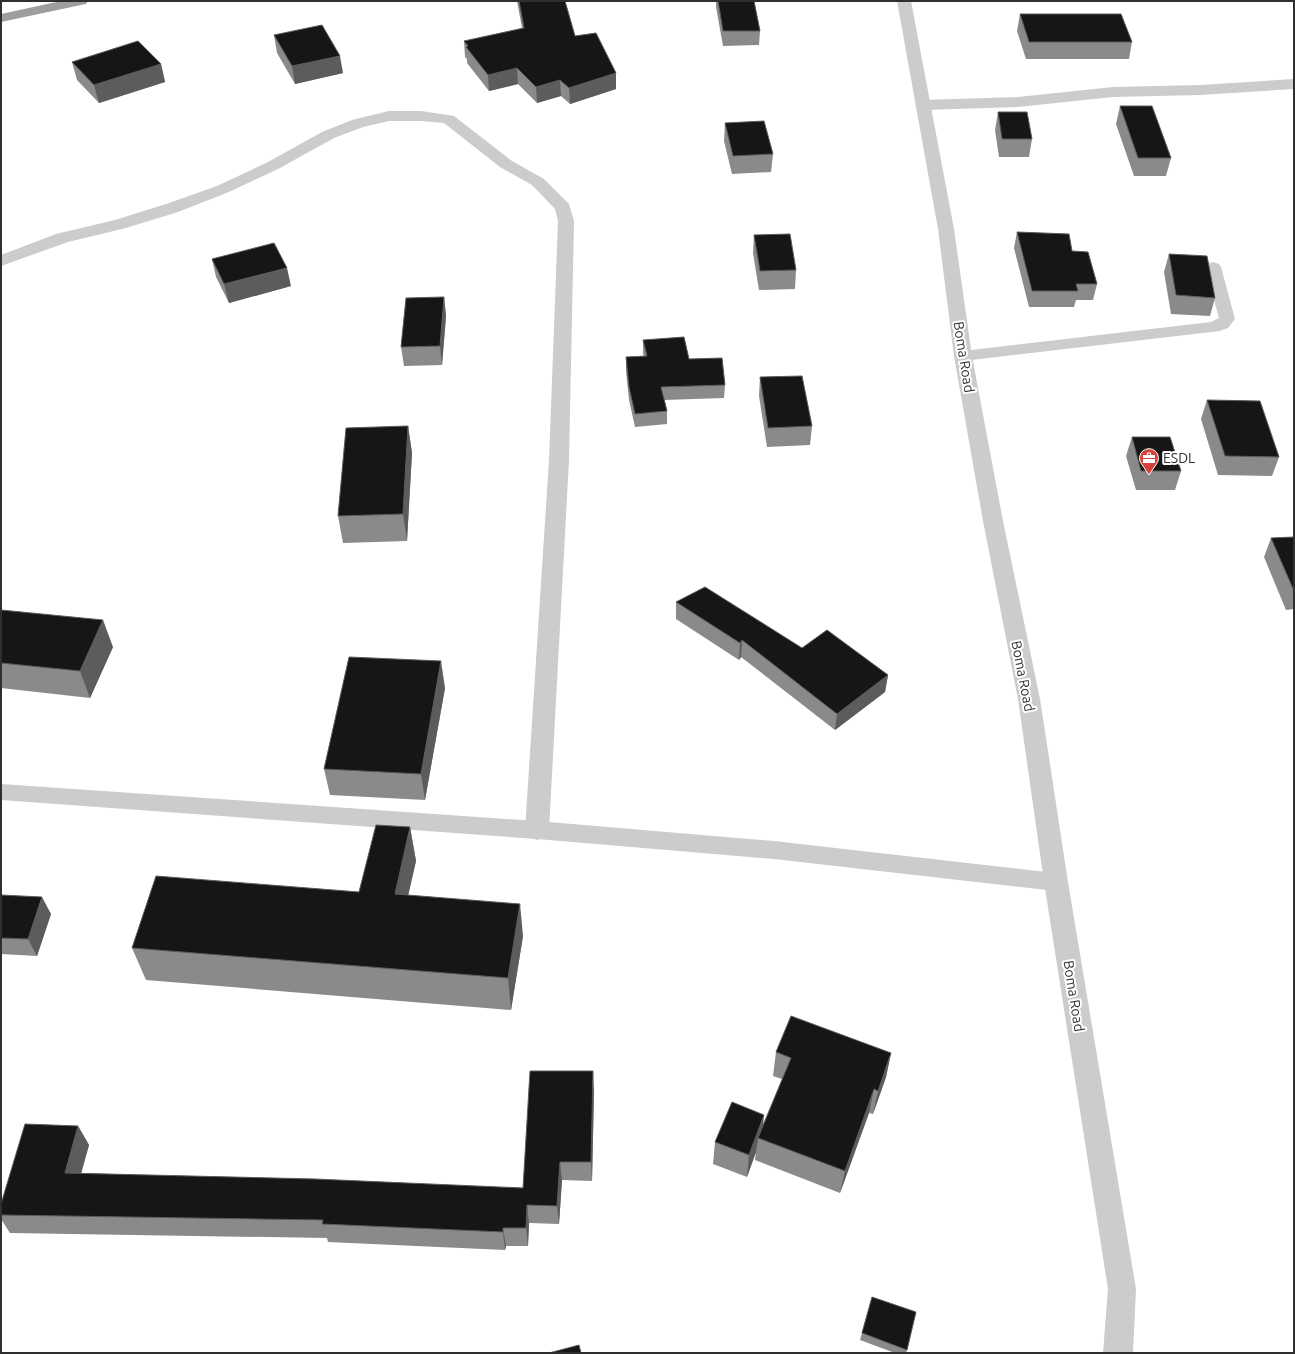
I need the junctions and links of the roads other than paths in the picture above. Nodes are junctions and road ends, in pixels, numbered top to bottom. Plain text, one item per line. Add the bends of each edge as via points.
1 (81, 1) edge
2 (904, 1) edge
3 (1, 18) edge
4 (1294, 84) edge
5 (923, 105) junction
6 (1, 261) edge
7 (1213, 267) dead end
8 (963, 356) junction
9 (1, 792) edge
10 (537, 830) junction
11 (1056, 882) junction
12 (1118, 1353) edge

1 - 3 highway
2 - 5 street, Boma Road
4 - 5 street via 1113,92 1018,102
5 - 8 street, Boma Road via 946,229
6 - 10 street via 62,238 120,224 223,189 328,136 358,123 389,116 448,119 506,164 538,182 554,197 563,208 566,221 559,460
7 - 8 lane via 1227,319 1214,327
8 - 11 street, Boma Road via 1029,699
9 - 10 lane
10 - 11 lane via 774,850
11 - 12 street, Boma Road via 1122,1289

